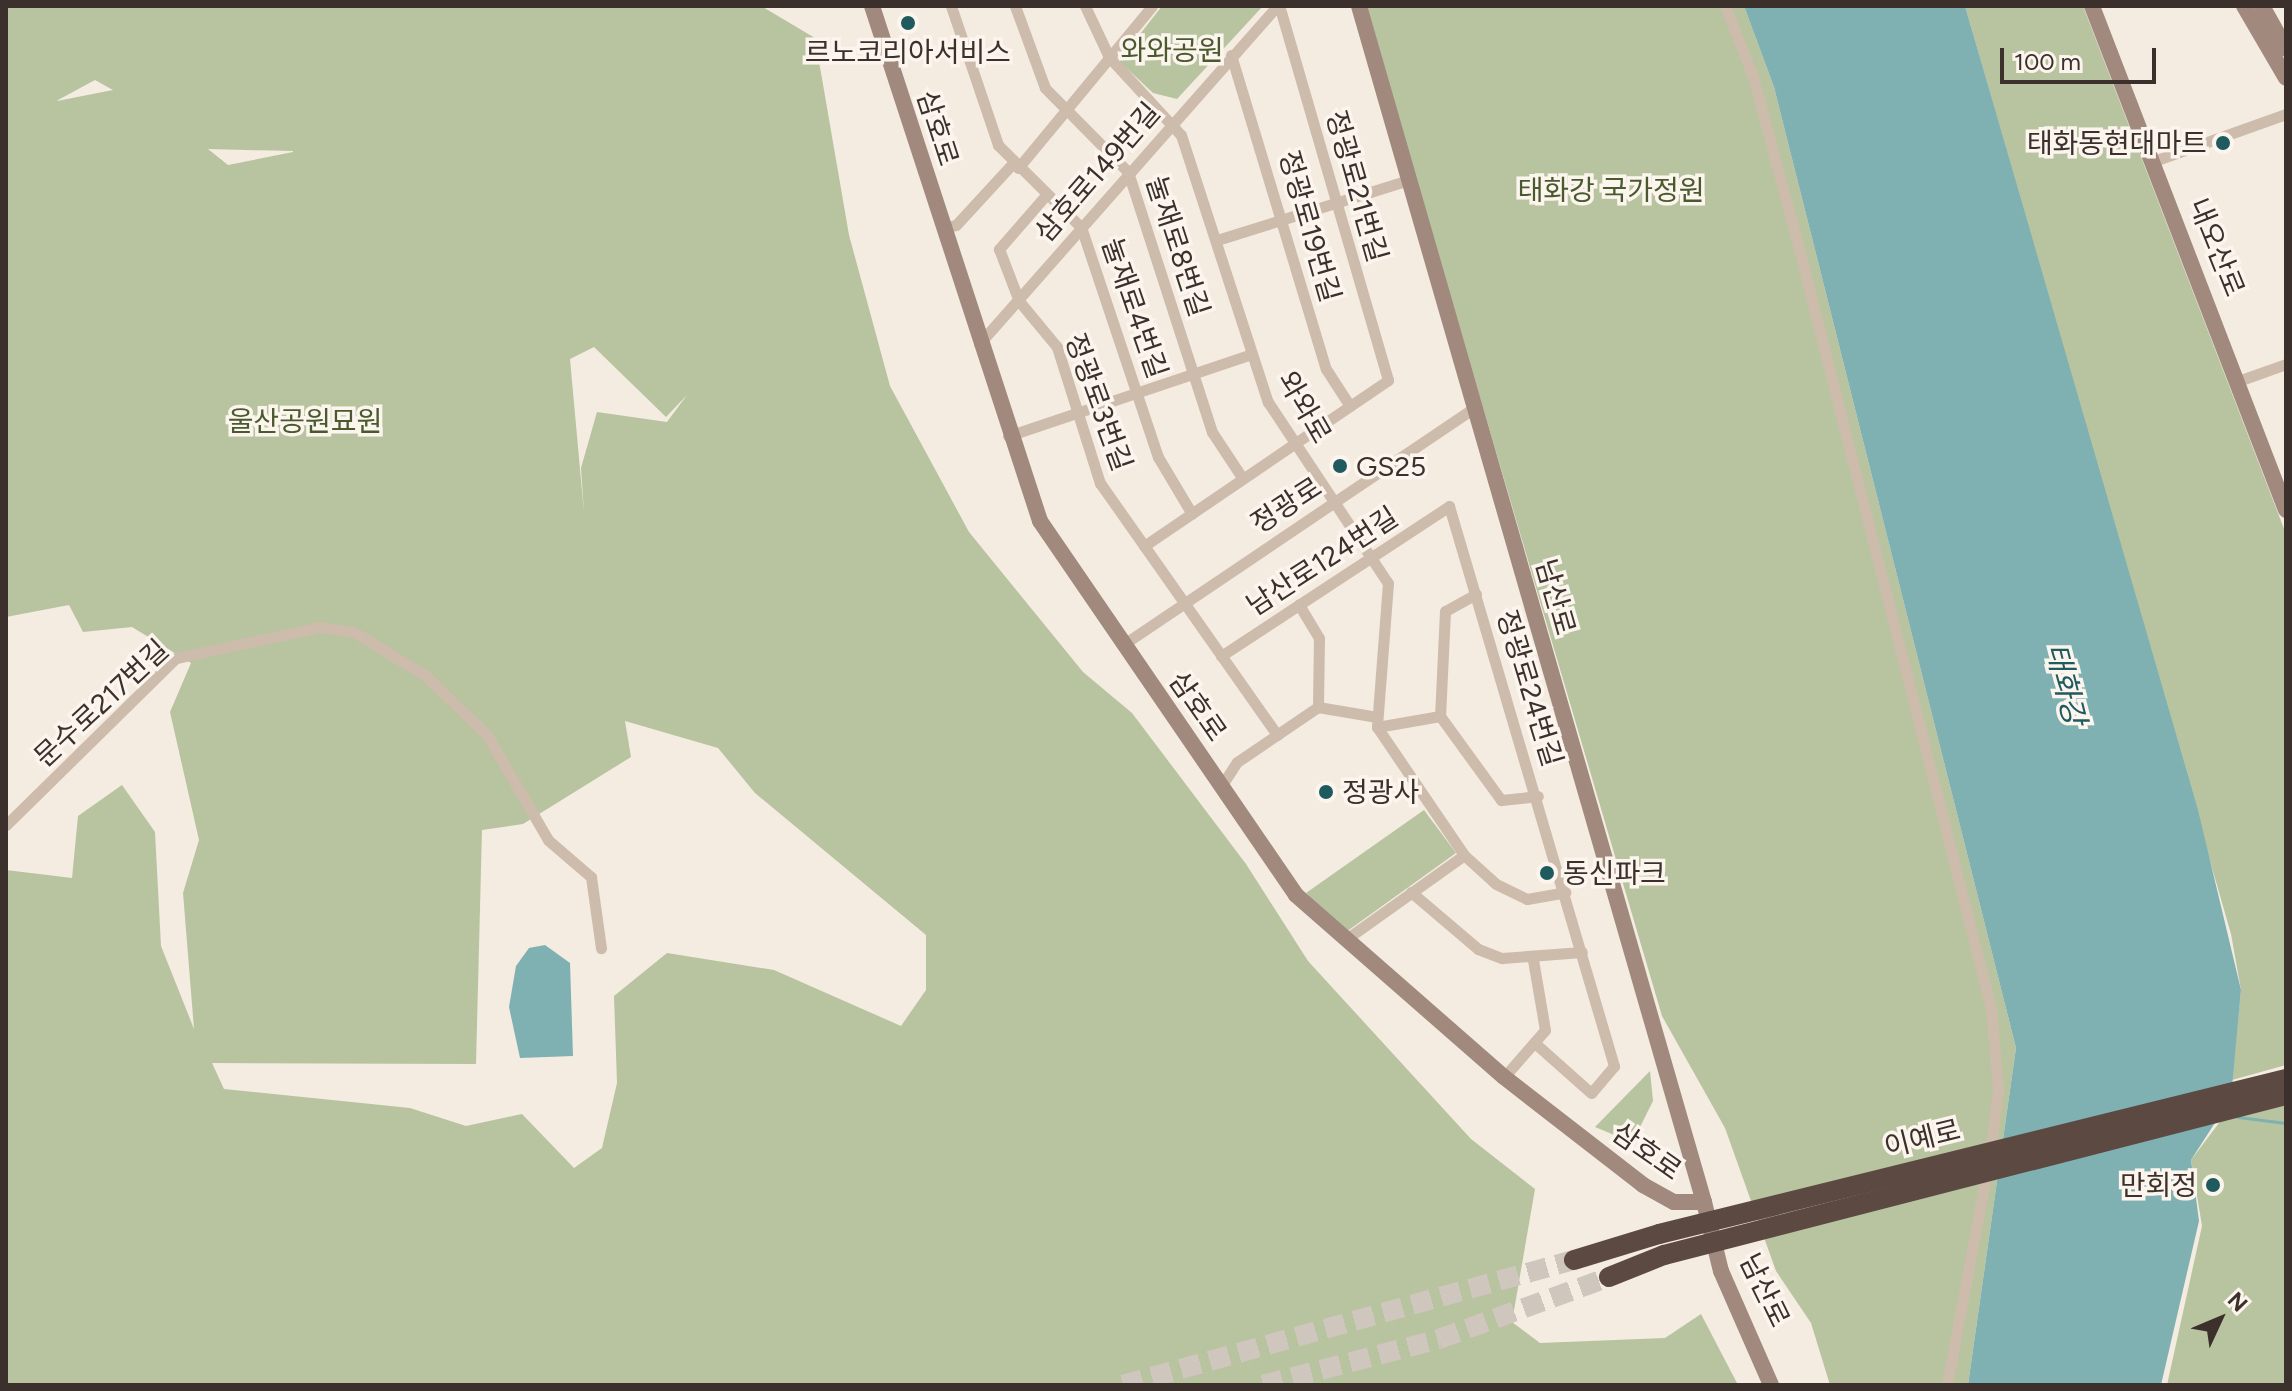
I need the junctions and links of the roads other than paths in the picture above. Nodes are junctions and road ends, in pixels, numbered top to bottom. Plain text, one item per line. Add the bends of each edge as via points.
1 (872, 6) edge
2 (951, 6) edge
3 (1015, 6) edge
4 (1085, 6) edge
5 (1152, 6) edge
6 (1278, 6) edge
7 (1359, 6) edge
8 (1725, 6) edge
9 (2092, 6) edge
10 (2244, 6) edge
11 (2262, 6) edge
12 (2286, 49) edge
13 (1231, 55) junction
14 (1109, 57) junction
15 (2286, 78) edge
16 (1067, 112) junction
17 (2286, 114) edge
18 (1172, 121) junction
19 (2154, 161) junction
20 (1015, 166) junction
21 (1128, 172) junction
22 (1408, 180) junction
23 (1046, 195) junction
24 (1337, 203) junction
25 (1283, 219) junction
26 (1081, 227) junction
27 (942, 228) junction
28 (1217, 240) junction
29 (1019, 301) junction
30 (979, 344) junction
31 (1251, 354) junction
32 (2286, 364) edge
33 (1195, 373) junction
34 (2241, 380) junction
35 (1138, 392) junction
36 (1350, 406) junction
37 (1475, 407) junction
38 (1079, 412) junction
39 (1008, 436) junction
40 (1295, 444) junction
41 (1243, 479) junction
42 (1335, 501) junction
43 (1449, 506) joint
44 (2286, 510) edge
45 (1192, 514) junction
46 (1144, 546) junction
47 (1372, 557) junction
48 (1476, 594) junction
49 (1182, 602) junction
50 (1299, 605) junction
51 (1124, 644) junction
52 (1221, 656) junction
53 (1318, 707) junction
54 (1440, 716) junction
55 (1377, 722) junction
56 (1277, 735) junction
57 (1222, 785) junction
58 (1538, 796) junction
59 (6, 825) edge
60 (1464, 855) junction
61 (1411, 892) junction
62 (1565, 892) junction
63 (1345, 940) junction
64 (601, 948) dead end
65 (1582, 952) junction
66 (1533, 960) junction
67 (1536, 1044) junction
68 (1504, 1077) junction
69 (2286, 1079) edge
70 (2286, 1095) edge
71 (1704, 1202) junction
72 (1719, 1254) junction
73 (1574, 1260) tunnel mouth
74 (1609, 1277) tunnel mouth
75 (1771, 1385) edge
76 (1781, 1385) edge
77 (1947, 1385) edge

1 - 27 main road, 삼호로
2 - 20 street, 눌재로4번길 via 991,131
3 - 16 street, 눌재로8번길 via 1038,75
4 - 14 street, 와와로
5 - 14 street
6 - 13 street, 삼호로149번길
6 - 24 street, 정광로21번길
7 - 22 main road, 남산로
8 - 77 street via 1753,77 1796,237 1997,1044 1990,1154
9 - 19 main road, 내오산로
10 - 15 main road
11 - 12 main road
13 - 18 street, 삼호로149번길
13 - 25 street, 정광로19번길
14 - 16 street
14 - 18 street, 와와로
16 - 20 street
16 - 21 street, 눌재로8번길
17 - 19 street
18 - 21 street, 삼호로149번길
18 - 28 street, 와와로
19 - 34 main road, 내오산로
20 - 23 street, 눌재로4번길
20 - 27 street via 956,225
21 - 26 street, 삼호로149번길
21 - 33 street, 눌재로8번길
22 - 24 street
22 - 37 main road, 남산로
23 - 26 street, 눌재로4번길
23 - 29 street, 삼호로149번길 via 999,249
24 - 25 street
24 - 36 street, 정광로21번길 via 1388,380
25 - 28 street
25 - 36 street, 정광로19번길 via 1326,369
26 - 29 street, 삼호로149번길
26 - 35 street, 눌재로4번길
27 - 30 main road, 삼호로
28 - 31 street, 와와로
29 - 30 street, 삼호로149번길
29 - 38 street, 정광로3번길 via 1051,335
30 - 39 main road, 삼호로
31 - 33 street
31 - 40 street, 와와로 via 1268,402
32 - 34 street
33 - 35 street
33 - 41 street, 눌재로8번길 via 1212,432
34 - 44 main road, 내오산로
35 - 38 street
35 - 45 street, 눌재로4번길 via 1158,457
36 - 40 street
37 - 42 street, 정광로
37 - 71 main road, 남산로
38 - 39 street
38 - 46 street, 정광로3번길 via 1100,483
39 - 51 main road, 삼호로 via 1040,521
40 - 41 street
40 - 42 street, 와와로
41 - 45 street
42 - 47 street, 와와로
42 - 49 street, 정광로
43 - 47 street, 남산로124번길
43 - 48 street, 정광로24번길
45 - 46 street
46 - 49 street, 정광로3번길
47 - 50 street, 남산로124번길
47 - 55 street, 와와로 via 1388,583
48 - 54 street, 정광로24번길 via 1445,611
48 - 58 street, 정광로24번길
49 - 51 street, 정광로
49 - 52 street, 정광로3번길
50 - 52 street, 남산로124번길
50 - 53 street via 1319,638
51 - 57 main road, 삼호로
52 - 56 street, 정광로3번길
53 - 55 street
53 - 56 street
54 - 55 street
54 - 58 street, 정광로24번길 via 1501,800
55 - 60 street
56 - 57 street via 1237,762
57 - 63 main road, 삼호로 via 1296,895
58 - 62 street, 정광로24번길
59 - 64 street, 문수로217번길 via 176,658 321,627 354,632 390,651 462,704 548,840 591,877
60 - 61 street
60 - 62 street via 1511,894 1527,899
61 - 63 street
61 - 66 street via 1478,949
62 - 65 street, 정광로24번길
63 - 68 main road, 삼호로
65 - 66 street
65 - 67 street, 정광로24번길 via 1614,1066 1591,1093
66 - 67 street via 1547,1021
67 - 68 street
68 - 71 main road, 삼호로 via 1643,1185 1674,1202
69 - 73 highway, 이예로, bridge via 1659,1234
70 - 74 highway, 이예로, bridge via 1664,1255
71 - 72 main road, 삼호로
72 - 75 main road, 남산로
72 - 76 main road, 남산로

